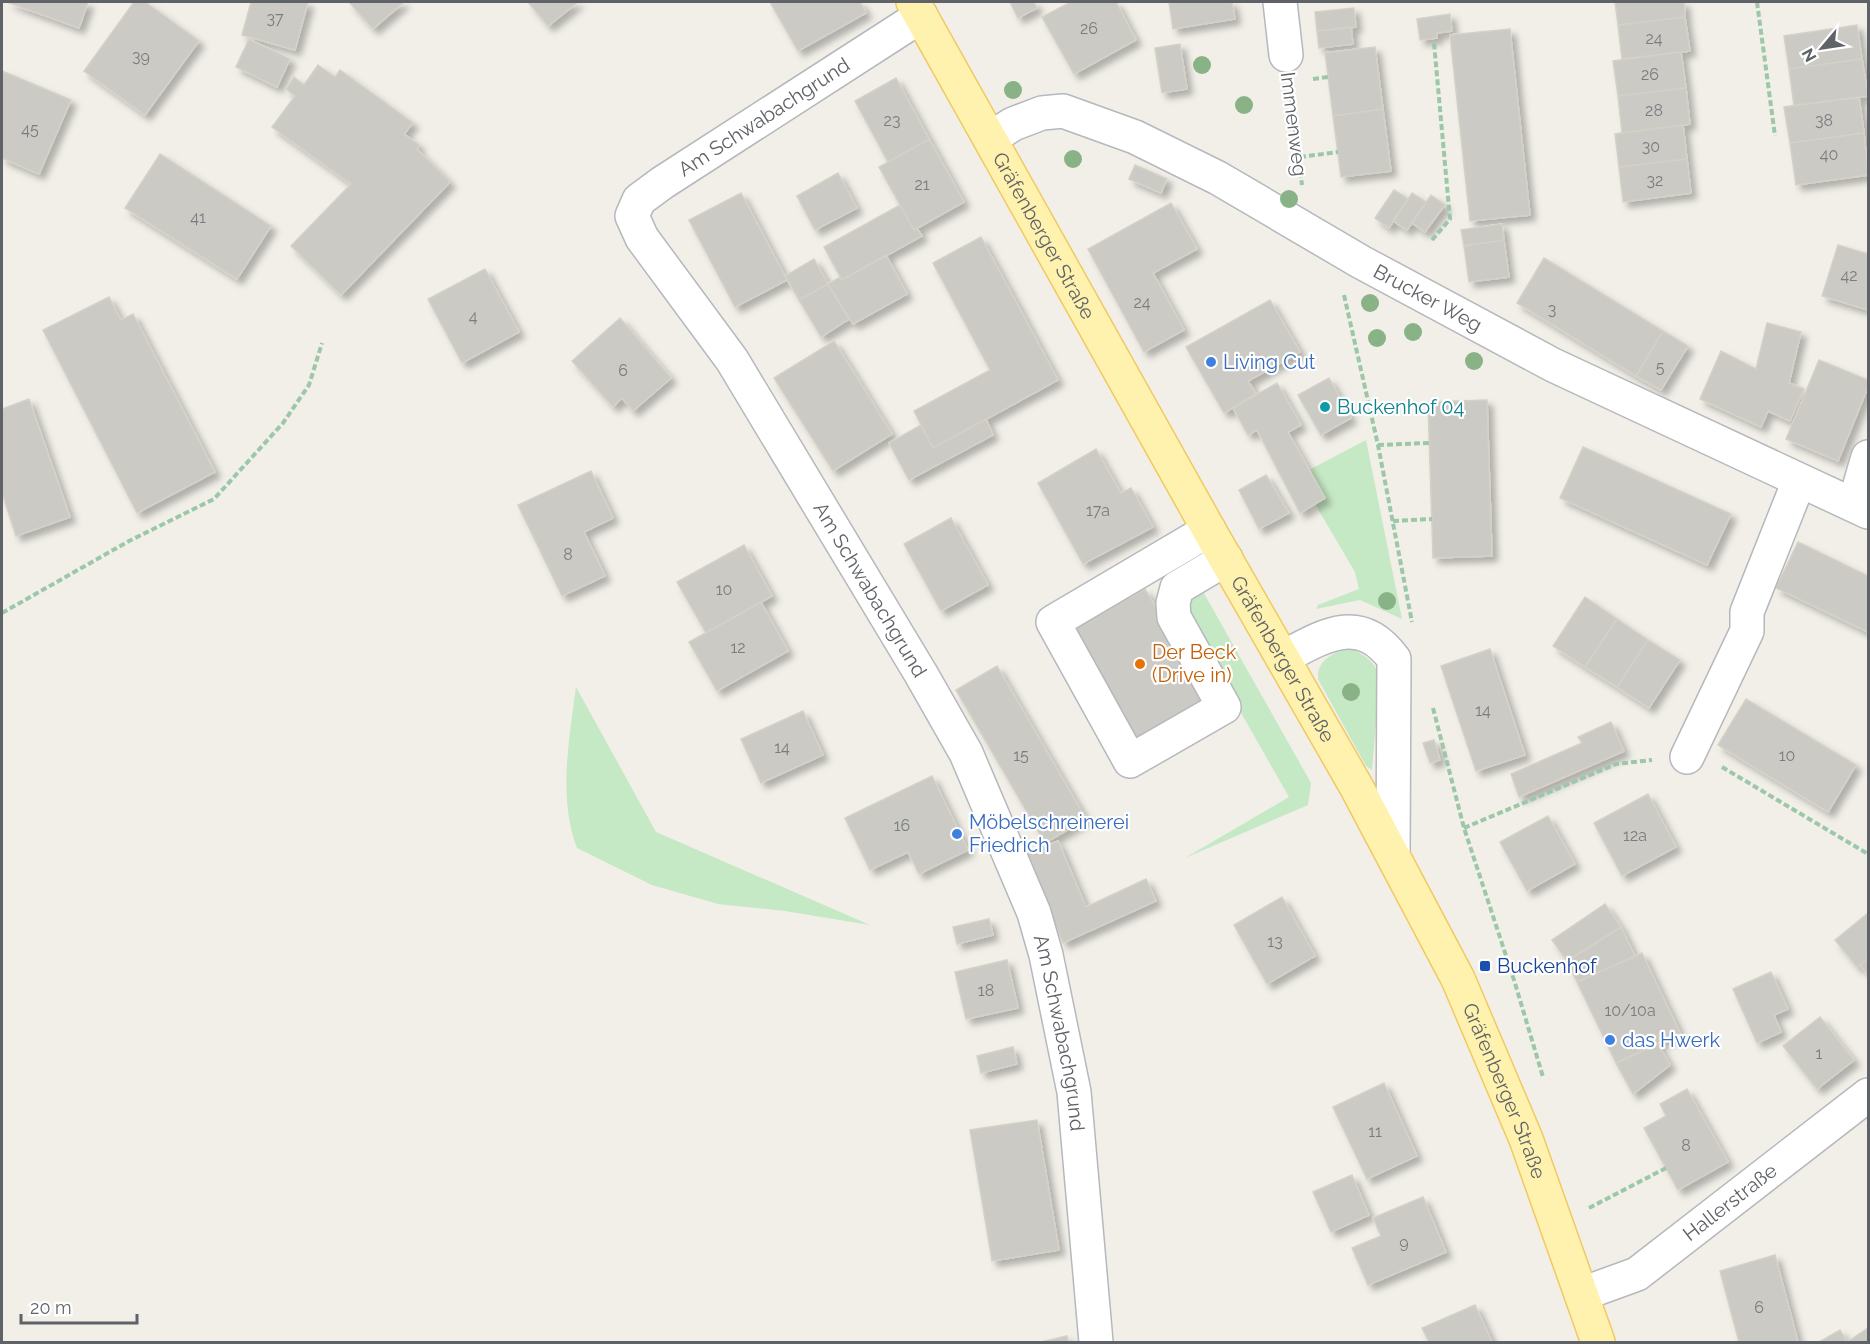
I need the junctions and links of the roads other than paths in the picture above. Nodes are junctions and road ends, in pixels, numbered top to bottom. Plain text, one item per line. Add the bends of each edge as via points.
1 (1280, 2) edge
2 (917, 9) edge
3 (1286, 55) road end
4 (990, 138) junction
5 (1869, 457) edge
6 (1799, 481) junction
7 (1861, 509) edge
8 (1209, 530) junction
9 (1226, 559) junction
10 (1284, 657) junction
11 (1687, 757) road end
12 (1393, 854) junction
13 (1869, 1095) edge
14 (1582, 1294) junction
15 (1096, 1342) edge
16 (1598, 1342) edge

1 - 3 street, Immenweg
2 - 4 main road, Gräfenberger Straße
2 - 15 street, Am Schwabachgrund via 662,183 639,200 632,216 642,238 732,360 921,674 966,753 1034,913 1074,1092
4 - 6 street, Brucker Weg via 1042,113 1063,111 1135,137 1218,178 1553,365
4 - 8 main road, Gräfenberger Straße
5 - 7 street
6 - 7 street, Brucker Weg
6 - 11 street via 1747,612 1747,631
8 - 9 main road, Gräfenberger Straße
8 - 9 street via 1053,622 1130,761 1224,707 1174,617 1173,603 1177,588
9 - 10 main road, Gräfenberger Straße
10 - 12 main road, Gräfenberger Straße
10 - 12 street via 1334,633 1355,631 1372,636 1394,659
12 - 14 main road, Gräfenberger Straße via 1467,999 1526,1139
13 - 14 street, Hallerstraße via 1637,1274
14 - 16 main road, Gräfenberger Straße

